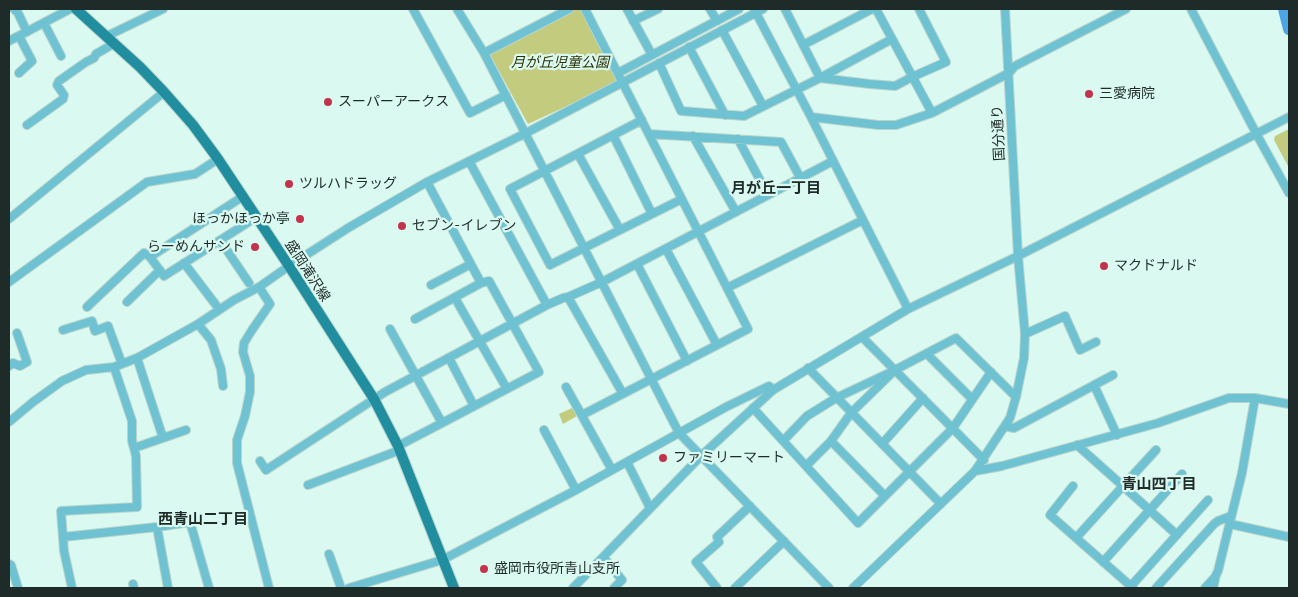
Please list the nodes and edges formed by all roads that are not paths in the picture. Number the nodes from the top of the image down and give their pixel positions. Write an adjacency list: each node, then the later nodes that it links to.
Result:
1 (14, 9): 25 (street)
2 (70, 9): 23 (street)
3 (76, 9): 27 (main road, 盛岡滝沢線)
4 (163, 9): 27 (street)
5 (413, 9): 43 (street)
6 (457, 9): 31 (street)
7 (569, 9): 31 (street)
8 (585, 9): 37 (street)
9 (627, 9): 22 (street)
10 (658, 9): 22 (street)
11 (710, 9): 21 (street)
12 (739, 9): 21 (street)
13 (785, 9): 29 (street)
14 (872, 9): 29 (street)
15 (876, 9): 26 (street)
16 (919, 9): 38 (street)
17 (1005, 9): 35 (street, 国分通り)
18 (1126, 9): 35 (street)
19 (1191, 9): 53 (street)
20 (758, 10): 24 (street); 41 (street)
21 (717, 20): 32 (street)
22 (633, 21): 32 (street)
23 (44, 22): 25 (street); 33 (street)
24 (722, 30): 30 (street); 44 (street)
25 (23, 34): 28 (street); 36 (street)
26 (892, 38): 38 (street); 39 (street)
27 (111, 40): 42 (main road, 盛岡滝沢線); 50 (street)
28 (9, 41)
29 (803, 45): 39 (street)
30 (689, 47): 34 (street); 46 (street)
31 (484, 53): 43 (street)
32 (652, 55): 37 (street)
33 (61, 56)
34 (659, 63): 40 (street); 46 (street)
35 (1009, 72): 45 (street); 78 (street, 国分通り)
36 (18, 73)
37 (618, 73): 40 (street)
38 (912, 77): 39 (street); 45 (street)
39 (820, 78): 41 (street)
40 (623, 82): 49 (street); 51 (street)
41 (797, 90): 44 (street); 47 (street)
42 (164, 92): 58 (main road, 盛岡滝沢線); 71 (street)
43 (506, 95): 51 (street)
44 (763, 106): 46 (street)
45 (932, 112): 47 (street)
46 (725, 115)
47 (811, 117): 60 (street)
48 (1289, 117): 53 (street)
49 (642, 120): 52 (street); 54 (street)
50 (27, 125)
51 (526, 133): 59 (street); 61 (street)
52 (649, 134): 55 (street); 67 (street)
53 (1257, 135): 64 (street); 78 (street)
54 (613, 136): 57 (street); 69 (street)
55 (693, 136): 56 (street); 68 (street)
56 (738, 139): 62 (street); 65 (street)
57 (578, 154): 61 (street); 73 (street)
58 (218, 159): 66 (main road, 盛岡滝沢線); 85 (street)
59 (469, 161): 63 (street); 96 (street)
60 (833, 161): 62 (street); 72 (street)
61 (545, 171): 76 (street); 76 (street)
62 (800, 179): 65 (street)
63 (427, 182): 81 (street); 83 (street)
64 (1289, 192)
65 (768, 195): 68 (street)
66 (242, 197): 70 (main road, 盛岡滝沢線); 79 (street)
67 (682, 198): 69 (street); 74 (street)
68 (736, 212): 74 (street)
69 (652, 214): 73 (street)
70 (255, 218): 75 (street); 83 (main road, 盛岡滝沢線)
71 (9, 219)
72 (863, 220): 91 (street); 98 (street)
73 (620, 230): 76 (street)
74 (698, 232): 77 (street); 91 (street)
75 (220, 240): 80 (street); 87 (street)
76 (584, 248): 86 (street)
77 (666, 249): 82 (street); 109 (street)
78 (1018, 256): 98 (street); 105 (street, 国分通り)
79 (150, 257): 84 (street); 97 (street)
80 (184, 263): 84 (street); 95 (street)
81 (471, 264): 88 (street); 89 (street)
82 (637, 264): 86 (street); 114 (street)
83 (288, 266): 90 (street); 134 (main road, 盛岡滝沢線)
84 (160, 270): 94 (street)
85 (9, 282)
86 (602, 282): 92 (street); 123 (street)
87 (250, 283)
88 (481, 283): 93 (street); 100 (street)
89 (431, 285)
90 (259, 287): 101 (street); 194 (street)
91 (727, 288): 109 (street)
92 (568, 297): 96 (street); 129 (street)
93 (456, 298): 99 (street); 107 (street)
94 (127, 302)
95 (216, 305)
96 (547, 305): 100 (street)
97 (87, 307)
98 (908, 309): 106 (street)
99 (415, 319)
100 (513, 323): 107 (street); 127 (street)
101 (198, 324): 112 (street); 125 (street)
102 (390, 329): 121 (street)
103 (63, 330): 115 (street)
104 (17, 333): 116 (street)
105 (1025, 334): 108 (street); 130 (street, 国分通り)
106 (862, 337): 118 (street); 119 (street)
107 (480, 341): 113 (street); 127 (street)
108 (1096, 342)
109 (717, 345): 114 (street)
110 (926, 354): 119 (street); 120 (street); 135 (street)
111 (9, 355): 116 (street)
112 (137, 358): 115 (street); 149 (street)
113 (449, 358): 121 (street); 137 (street)
114 (687, 360): 123 (street)
115 (122, 364): 117 (street)
116 (11, 365)
117 (114, 367): 141 (street); 154 (street)
118 (808, 368): 128 (street); 131 (street)
119 (895, 370): 131 (street); 132 (street); 139 (street)
120 (991, 372): 130 (street); 135 (street)
121 (416, 375): 134 (street); 142 (street)
122 (1113, 375): 124 (street)
123 (651, 379): 129 (street); 147 (street)
124 (1094, 385): 143 (street); 148 (street)
125 (223, 386)
126 (566, 387): 140 (street)
127 (507, 389): 137 (street)
128 (773, 390): 138 (street); 147 (street)
129 (623, 394): 140 (street)
130 (1016, 397): 143 (street, 国分通り)
131 (836, 398): 139 (street); 150 (street)
132 (923, 398): 144 (street); 152 (street)
133 (1256, 398): 136 (street); 148 (street); 176 (street)
134 (374, 399): 155 (main road, 盛岡滝沢線); 159 (street)
135 (972, 399): 144 (street)
136 (1289, 404)
137 (474, 406): 142 (street)
138 (753, 408): 150 (street); 157 (street)
139 (851, 413): 151 (street); 152 (street)
140 (582, 416): 162 (street)
141 (10, 419)
142 (442, 423): 155 (street)
143 (1005, 426): 158 (street, 国分通り)
144 (953, 428): 158 (street); 164 (street)
145 (186, 430): 149 (street)
146 (544, 430): 169 (street)
147 (679, 433): 157 (street); 160 (street)
148 (1117, 435): 153 (street)
149 (163, 438): 154 (street)
150 (783, 441): 161 (street)
151 (831, 441): 161 (street); 170 (street)
152 (882, 444): 164 (street)
153 (1078, 445): 163 (street); 168 (street)
154 (134, 448): 179 (street)
155 (399, 448): 166 (street); 185 (main road, 盛岡滝沢線)
156 (1156, 450): 168 (street)
157 (701, 456): 173 (street); 174 (street)
158 (984, 460): 163 (street, 国分通り)
159 (260, 461)
160 (627, 462): 162 (street); 174 (street)
161 (806, 466): 170 (street)
162 (612, 470): 169 (street)
163 (976, 471): 172 (street, 国分通り)
164 (909, 472): 170 (street); 172 (street)
165 (1182, 474): 175 (street)
166 (308, 485)
167 (1073, 486): 181 (street)
168 (1123, 486): 175 (street); 181 (street)
169 (576, 490): 185 (street)
170 (885, 496)
171 (1208, 500): 178 (street)
172 (941, 504): 203 (street, 国分通り)
173 (750, 506): 182 (street); 200 (street)
174 (650, 508): 198 (street)
175 (1149, 510): 178 (street); 186 (street)
176 (1231, 520): 180 (street); 188 (street); 204 (street)
177 (157, 527): 179 (street); 192 (street); 193 (street)
178 (1177, 535): 189 (street)
179 (63, 537): 191 (street)
180 (1289, 537)
181 (1076, 538): 186 (street)
182 (784, 541): 201 (street); 202 (street)
183 (329, 554): 195 (street)
184 (605, 559): 199 (street)
185 (442, 560): 196 (street); 197 (main road, 盛岡滝沢線)
186 (1103, 562): 189 (street)
187 (9, 564): 190 (street)
188 (1216, 576): 205 (street); 206 (street)
189 (1132, 587)
190 (18, 588)
191 (72, 588)
192 (168, 588)
193 (209, 588)
194 (269, 588)
195 (341, 588)
196 (349, 588)
197 (454, 588)
198 (573, 588)
199 (614, 588)
200 (717, 588)
201 (735, 588)
202 (830, 588)
203 (853, 588)
204 (1156, 588)
205 (1205, 588)
206 (1213, 588)

